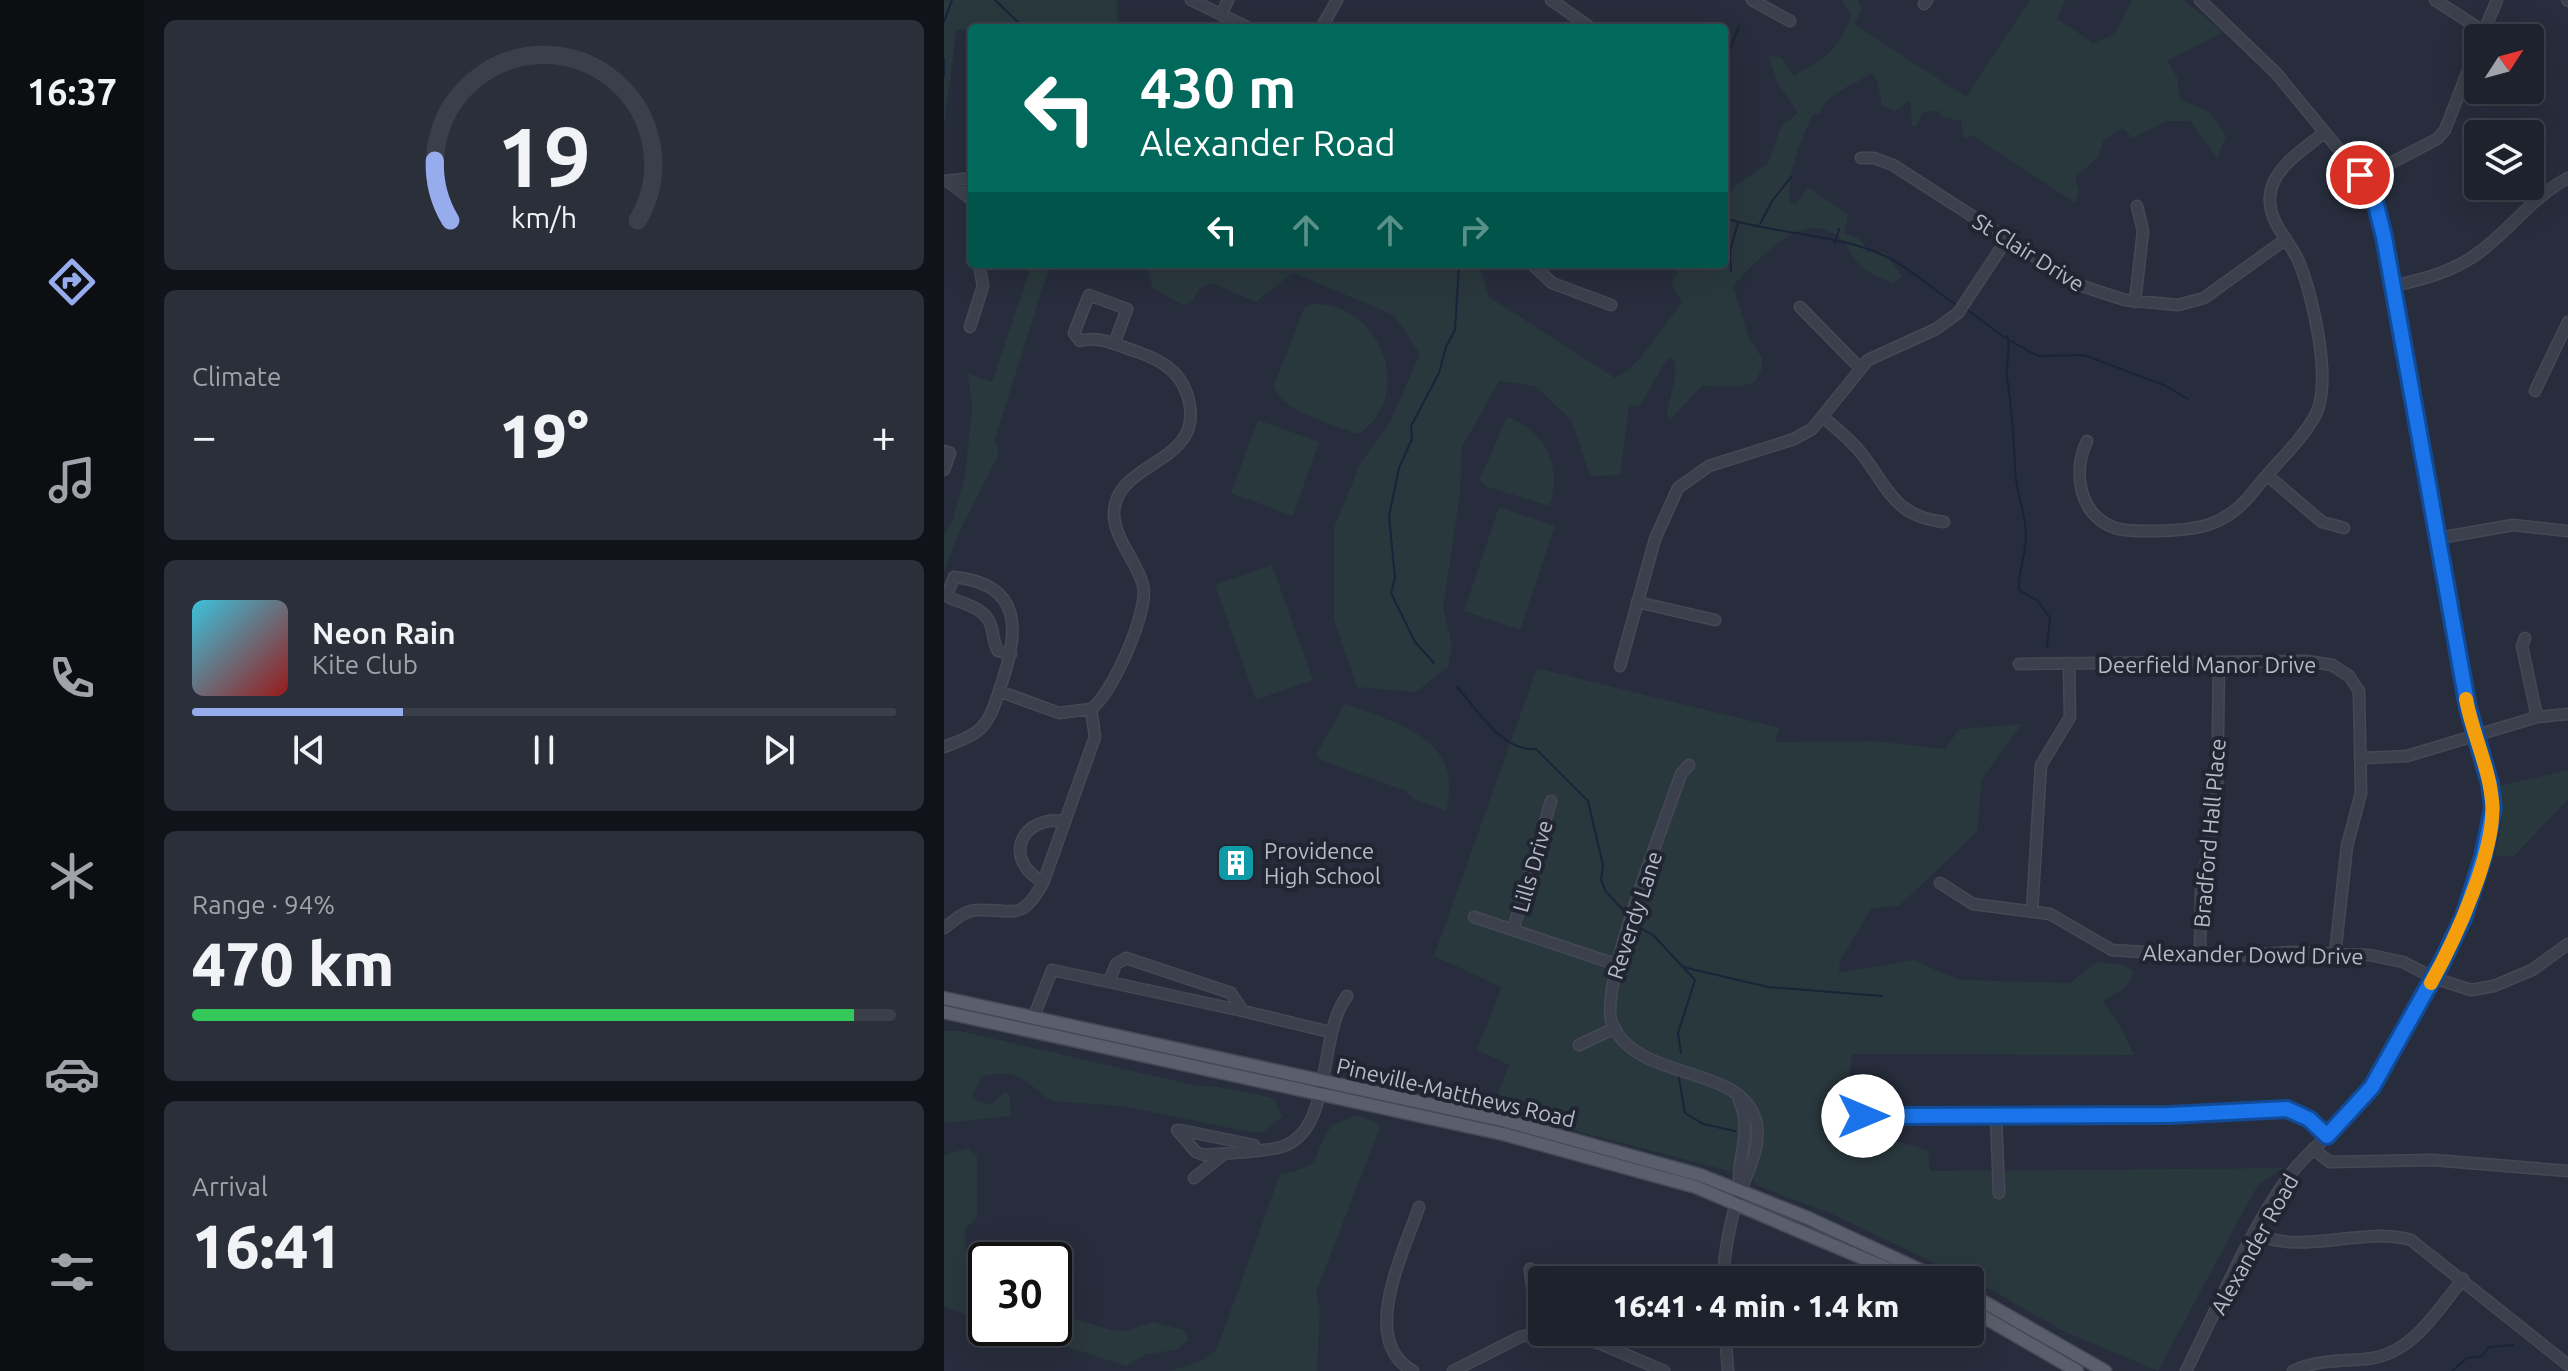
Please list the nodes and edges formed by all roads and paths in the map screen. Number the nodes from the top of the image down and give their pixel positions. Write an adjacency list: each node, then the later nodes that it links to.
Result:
1 (1191, 0): 9 (street)
2 (1228, 0): 9 (street)
3 (1337, 0): 12 (street)
4 (1551, 0): 13 (street)
5 (1752, 0): 10 (street)
6 (2200, 0): 17 (street, Alexander Road)
7 (2435, 0): 14 (street)
8 (2497, 0): 15 (street)
9 (1221, 15): 11 (street)
10 (1790, 21)
11 (1240, 24)
12 (1323, 24)
13 (1585, 24)
14 (2468, 24)
15 (2486, 24)
16 (2464, 81): 20 (street)
17 (2324, 133): 20 (street, Alexander Road); 26 (street)
18 (1861, 158): 25 (street, St Clair Drive)
19 (968, 178): 21 (street)
20 (2362, 178): 29 (street, Alexander Road)
21 (946, 181): 23 (street)
22 (2566, 183): 29 (street)
23 (968, 197)
24 (2137, 206): 30 (street)
25 (2007, 239): 30 (street, St Clair Drive); 36 (street)
26 (2286, 239): 30 (street, St Clair Drive); 42 (street)
27 (980, 268): 34 (street)
28 (1536, 268): 31 (street)
29 (2393, 286): 46 (street, Alexander Road)
30 (2135, 302)
31 (1611, 305)
32 (1800, 307): 36 (street)
33 (2568, 322): 37 (street)
34 (970, 327)
35 (1114, 344): 35 (street); 56 (street)
36 (1860, 368): 38 (street)
37 (2535, 391)
38 (1824, 418): 43 (street); 47 (street)
39 (2087, 441): 42 (street)
40 (944, 451): 41 (street)
41 (944, 470)
42 (2267, 475): 44 (street)
43 (1944, 522)
44 (2344, 528)
45 (2568, 531): 46 (street)
46 (2439, 538): 59 (street, Alexander Road)
47 (1637, 602): 48 (street); 54 (street)
48 (1715, 620)
49 (2525, 638): 58 (street)
50 (1011, 654): 50 (street); 55 (street)
51 (2069, 663): 52 (street, Deerfield Manor Drive); 53 (street, Deerfield Manor Drive); 67 (street)
52 (2219, 663): 61 (street, Deerfield Manor Drive); 73 (street, Bradford Hall Place)
53 (2019, 664)
54 (1620, 666)
55 (999, 691): 56 (street); 60 (street)
56 (1091, 709): 64 (street)
57 (2568, 714): 58 (street)
58 (2537, 717): 59 (street)
59 (2475, 735): 61 (street); 75 (street, Alexander Road)
60 (944, 747)
61 (2363, 758): 72 (street, Deerfield Manor Drive)
62 (1689, 765): 74 (street, Reverdy Lane)
63 (1551, 801): 70 (street, Lills Drive)
64 (1065, 821): 65 (street); 65 (street)
65 (1043, 882): 69 (street)
66 (1940, 883): 67 (street, Alexander Dowd Drive)
67 (2032, 911): 73 (street, Alexander Dowd Drive)
68 (1474, 917): 70 (street)
69 (944, 928)
70 (1513, 930): 74 (street)
71 (2568, 944): 75 (street, Alexander Dowd Drive)
72 (2335, 954): 73 (street, Alexander Dowd Drive); 75 (street, Alexander Dowd Drive)
73 (2200, 956)
74 (1618, 965): 83 (street, Reverdy Lane)
75 (2434, 978): 90 (street, Alexander Road)
76 (1109, 982): 79 (street); 79 (street); 81 (street)
77 (1347, 996): 84 (street)
78 (944, 998): 81 (main road, Pineville-Matthews Road)
79 (1243, 1011): 84 (street)
80 (944, 1012): 82 (main road, Pineville-Matthews Road)
81 (1030, 1015): 82 (main road); 86 (main road, Pineville-Matthews Road)
82 (1021, 1028): 86 (main road, Pineville-Matthews Road)
83 (1615, 1028): 85 (street); 97 (street)
84 (1330, 1032): 86 (street)
85 (1579, 1045)
86 (1320, 1087): 91 (street); 97 (main road, Pineville-Matthews Road)
87 (1863, 1116): 88 (street)
88 (1996, 1116): 90 (street); 96 (street)
89 (1204, 1134): 91 (street); 93 (street); 93 (street)
90 (2327, 1136): 92 (street, Alexander Road)
91 (1264, 1149): 94 (street)
92 (2313, 1149): 95 (street); 99 (street, Alexander Road)
93 (1195, 1150): 94 (street); 94 (street)
94 (1230, 1151)
95 (2568, 1171)
96 (1999, 1193)
97 (1738, 1198): 100 (street); 101 (main road, Pineville-Matthews Road); 102 (main road, Pineville-Matthews Road)
98 (1419, 1207): 111 (street)
99 (2256, 1234): 103 (street); 117 (street, Alexander Road)
100 (1723, 1266)
101 (1884, 1266)
102 (1912, 1266)
103 (2463, 1279): 109 (street); 110 (street)
104 (1984, 1302): 116 (main road)
105 (1984, 1317): 115 (main road)
106 (1528, 1335): 112 (street)
107 (1606, 1346): 113 (street)
108 (1726, 1346): 114 (street)
109 (2338, 1366): 118 (street)
110 (2565, 1367)
111 (1413, 1371)
112 (1453, 1371)
113 (1664, 1371)
114 (1728, 1371)
115 (2077, 1371)
116 (2105, 1371)
117 (2186, 1371)
118 (2293, 1371)

